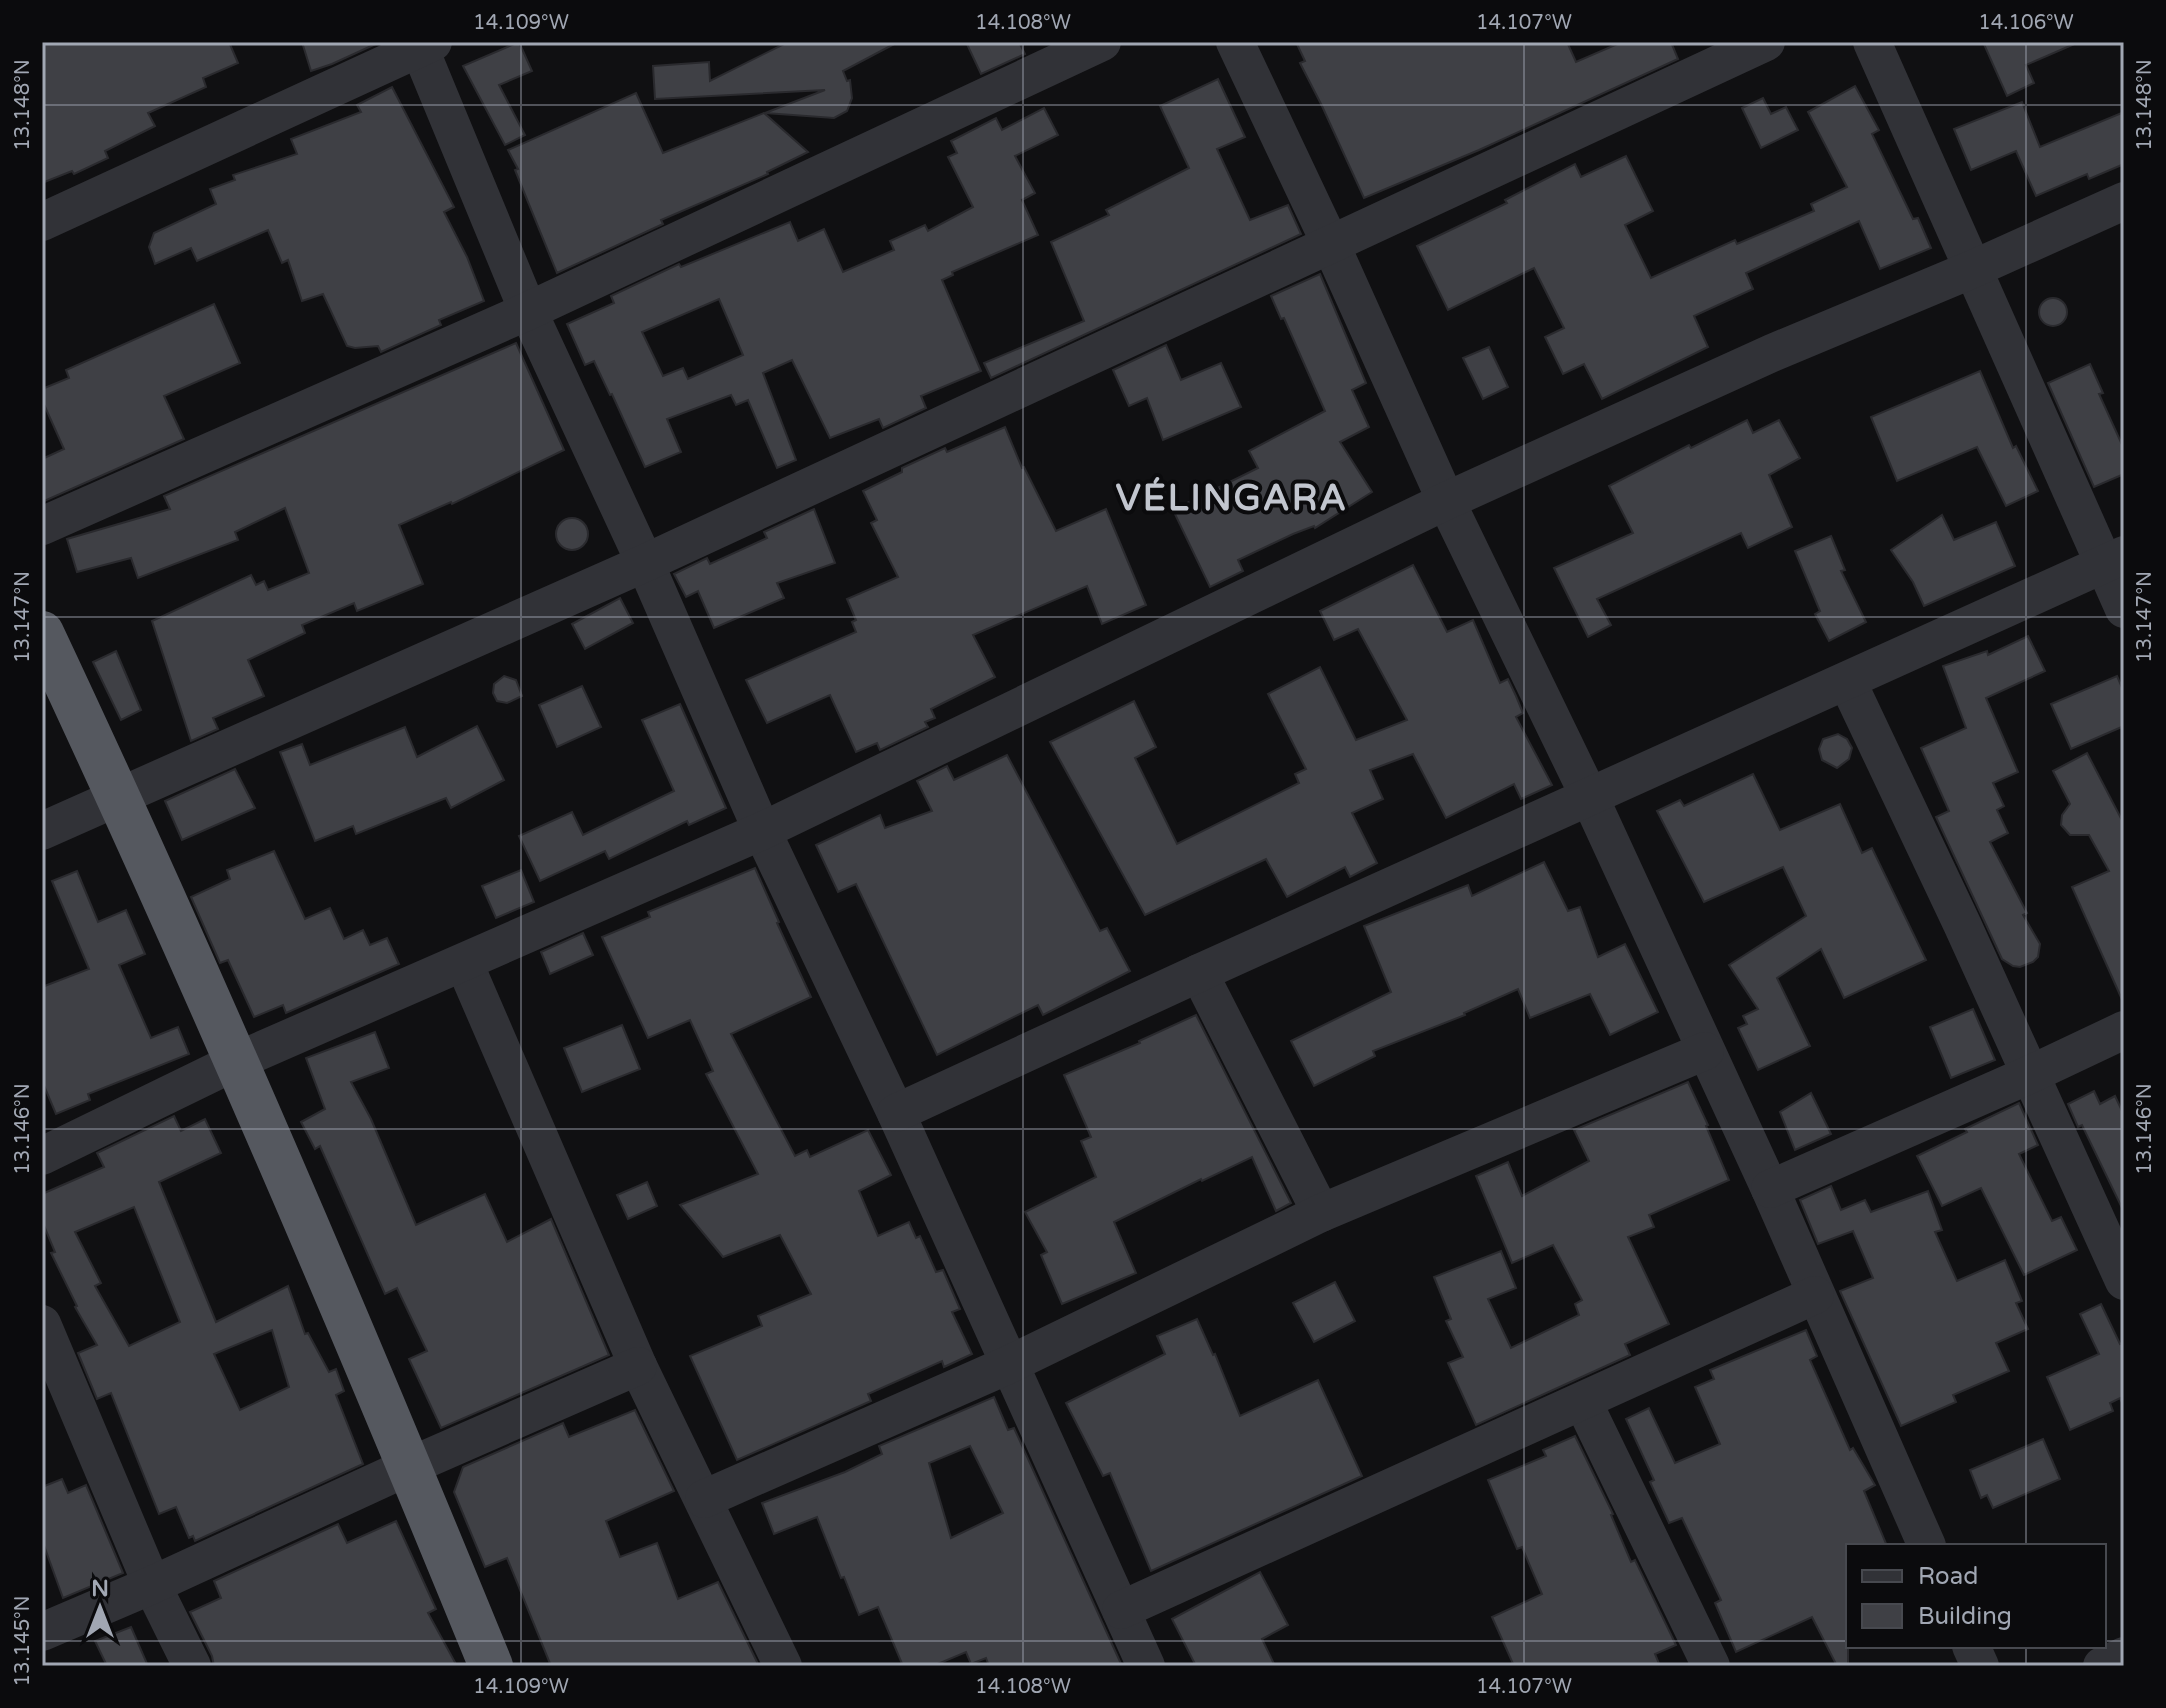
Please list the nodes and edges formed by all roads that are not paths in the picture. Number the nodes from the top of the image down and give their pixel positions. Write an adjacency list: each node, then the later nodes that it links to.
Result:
1 (1102, 42): 10 (street)
2 (1235, 42): 8 (street)
3 (1766, 42): 8 (street)
4 (1872, 42): 9 (street)
5 (423, 44): 7 (street); 10 (street)
6 (2124, 201): 9 (street)
7 (42, 222)
8 (1331, 245): 11 (street); 14 (street)
9 (1973, 269): 11 (street); 13 (street)
10 (528, 311): 12 (street); 14 (street)
11 (1446, 501): 19 (street); 21 (street)
12 (42, 526)
13 (2114, 560): 15 (street); 17 (street)
14 (645, 563): 18 (street); 21 (street)
15 (2124, 609)
16 (42, 633): 18 (highway)
17 (1847, 681): 19 (street); 27 (street)
18 (119, 796): 20 (street); 26 (highway)
19 (1590, 798): 23 (street); 25 (street)
20 (42, 831)
21 (762, 831): 22 (street); 28 (street)
22 (464, 963): 26 (street); 36 (street)
23 (1199, 973): 28 (street); 31 (street)
24 (2124, 1030): 27 (street)
25 (1705, 1051): 30 (street); 31 (street)
26 (237, 1061): 29 (street); 38 (highway)
27 (2031, 1074): 30 (street); 32 (street)
28 (896, 1113): 35 (street)
29 (42, 1156)
30 (1770, 1189): 33 (street)
31 (1321, 1213): 35 (street)
32 (2124, 1281)
33 (1815, 1295): 37 (street); 40 (street)
34 (42, 1324): 41 (street)
35 (1008, 1365): 39 (street); 42 (street)
36 (638, 1366): 38 (street); 39 (street)
37 (1583, 1402): 42 (street); 49 (street)
38 (408, 1467): 41 (street); 46 (highway)
39 (704, 1499): 47 (street)
40 (1926, 1544)
41 (152, 1585): 43 (street); 45 (street)
42 (1121, 1610): 48 (street)
43 (42, 1632)
44 (2124, 1656): 50 (street)
45 (192, 1666)
46 (491, 1666)
47 (783, 1666)
48 (1146, 1666)
49 (1711, 1666)
50 (2102, 1666)

